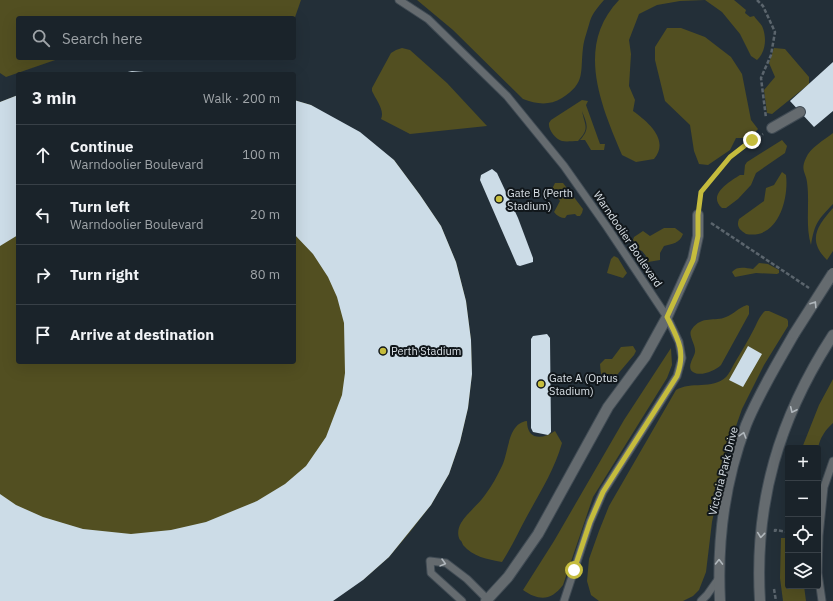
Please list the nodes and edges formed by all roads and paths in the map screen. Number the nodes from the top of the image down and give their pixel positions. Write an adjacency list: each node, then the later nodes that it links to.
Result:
1 (400, 0): 8 (lane, Warndoolier Boulevard)
2 (757, 0): 4 (path)
3 (800, 112): 4 (street)
4 (772, 128): 5 (path)
5 (698, 215): 7 (path); 8 (street)
6 (833, 273): 13 (street, Victoria Park Drive, one-way to 6, bridge)
7 (809, 288)
8 (667, 317): 15 (street); 16 (lane, Warndoolier Boulevard)
9 (833, 335): 19 (street, one-way to 19)
10 (833, 461): 20 (lane)
11 (775, 530): 12 (path)
12 (785, 532)
13 (719, 578): 17 (lane); 18 (street, Victoria Park Drive)
14 (462, 601): 15 (lane, one-way to 15)
15 (488, 601)
16 (564, 601)
17 (701, 601)
18 (720, 601)
19 (760, 601)
20 (822, 601)

